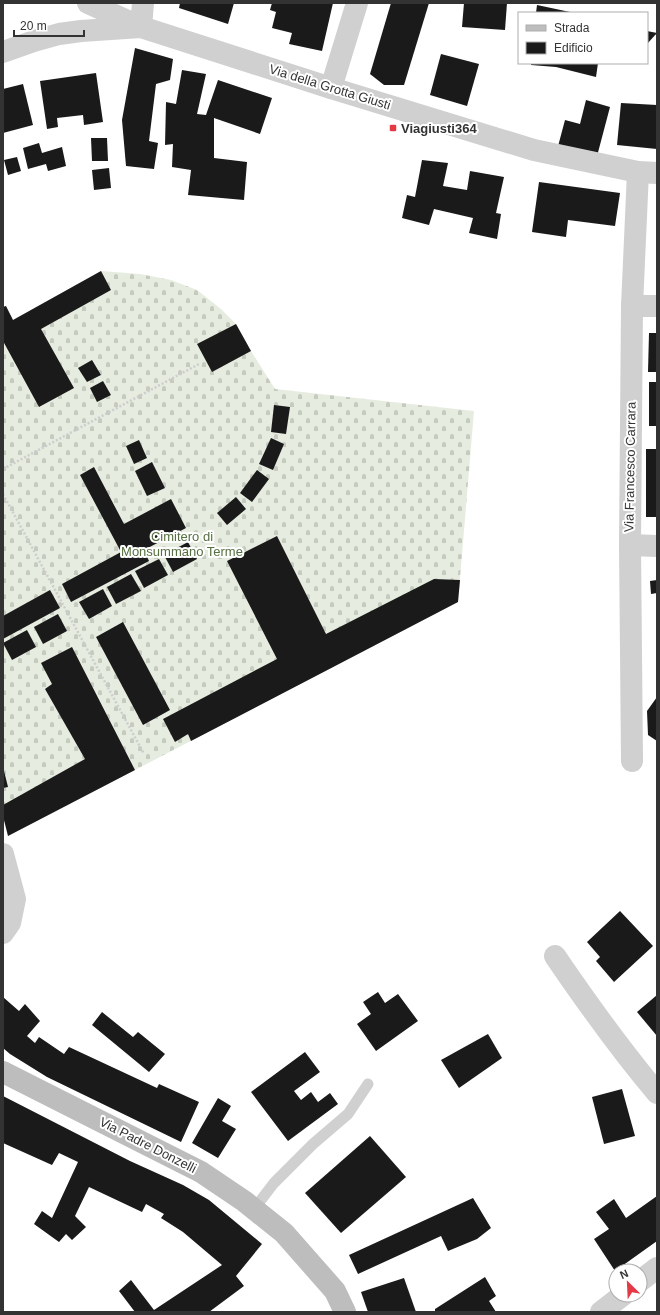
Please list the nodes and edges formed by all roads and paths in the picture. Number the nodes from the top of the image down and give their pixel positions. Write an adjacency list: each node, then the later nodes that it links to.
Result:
1 (88, 3): 4 (street)
2 (143, 3): 4 (street)
3 (357, 3): 6 (street)
4 (141, 27): 5 (street, Via della Grotta Giusti); 6 (street, Via della Grotta Giusti)
5 (3, 52)
6 (331, 88): 7 (street, Via della Grotta Giusti)
7 (647, 173): 8 (street, Via Francesco Carrara)
8 (632, 306): 9 (street); 13 (street, Via Francesco Carrara)
9 (657, 306)
10 (199, 364): 11 (path)
11 (3, 469)
12 (3, 494): 15 (path)
13 (630, 545): 14 (street); 16 (street, Via Francesco Carrara)
14 (657, 546)
15 (144, 754)
16 (632, 761)
17 (3, 854): 18 (street)
18 (3, 933)
19 (555, 956): 22 (street)
20 (3, 1072): 23 (street, Via Padre Donzelli)
21 (368, 1084): 23 (lane)
22 (657, 1092)
23 (254, 1209): 27 (street, Via Padre Donzelli)
24 (657, 1268): 25 (street)
25 (648, 1275)
26 (613, 1303): 28 (street)
27 (345, 1312)
28 (601, 1312)

